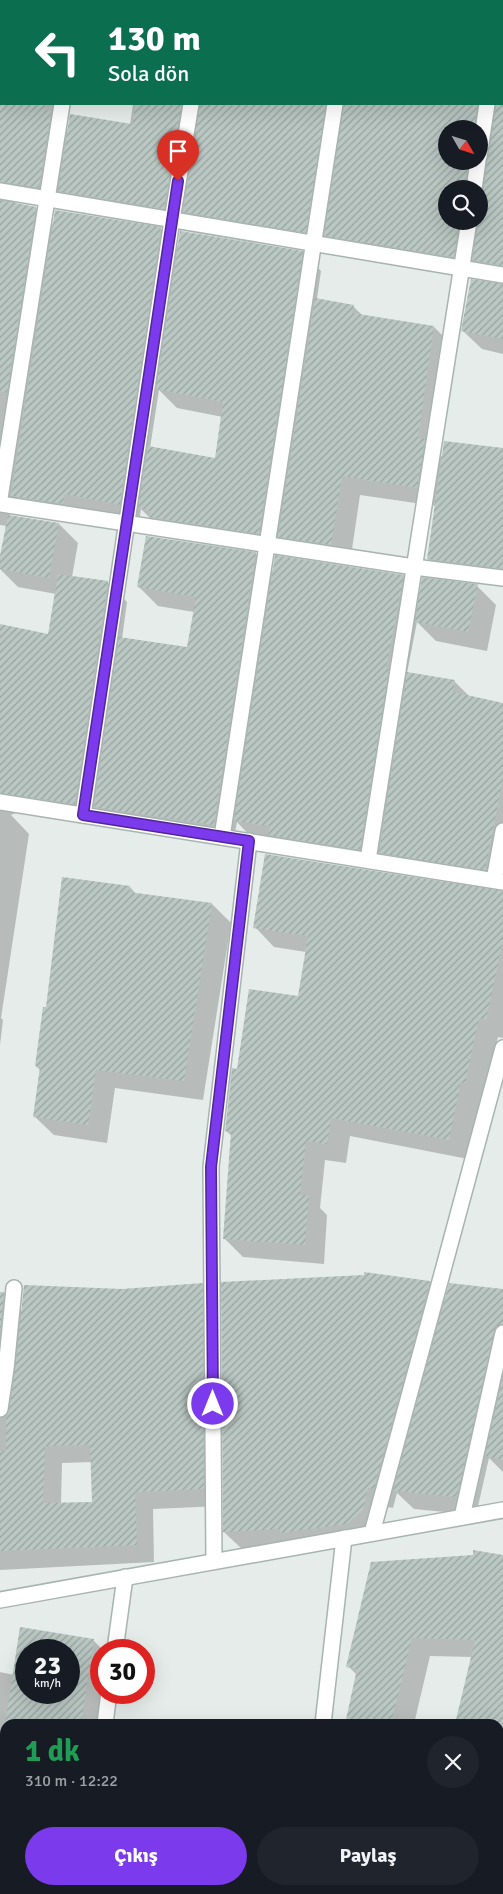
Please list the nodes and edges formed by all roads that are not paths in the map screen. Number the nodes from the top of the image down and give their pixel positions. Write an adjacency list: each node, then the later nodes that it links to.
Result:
1 (62, 105): 7 (street)
2 (191, 105): 8 (street)
3 (335, 105): 10 (street)
4 (487, 105): 5 (street)
5 (485, 120)
6 (0, 191): 7 (street)
7 (47, 199): 8 (street); 13 (street)
8 (172, 220): 10 (street); 15 (street)
9 (467, 230): 11 (street)
10 (313, 244): 11 (street); 16 (street)
11 (461, 268): 12 (street); 17 (street)
12 (503, 275)
13 (0, 498)
14 (0, 504): 15 (street)
15 (127, 524): 16 (street); 20 (street)
16 (267, 545): 17 (street); 22 (street)
17 (414, 567): 18 (street); 24 (street)
18 (503, 578)
19 (0, 802): 20 (street)
20 (83, 815): 22 (street)
21 (503, 831): 25 (street)
22 (222, 837): 23 (street)
23 (249, 841): 24 (street); 34 (street)
24 (368, 860): 25 (street)
25 (498, 881)
26 (503, 1048): 32 (street)
27 (14, 1288): 29 (street)
28 (503, 1333): 31 (street)
29 (0, 1410)
30 (503, 1510): 31 (street)
31 (462, 1517): 32 (street)
32 (372, 1533): 33 (street)
33 (344, 1538): 34 (street); 40 (street)
34 (214, 1561): 35 (street)
35 (125, 1577): 36 (street); 37 (street)
36 (0, 1600)
37 (117, 1639)
38 (108, 1704): 39 (street)
39 (106, 1719)
40 (324, 1719)

